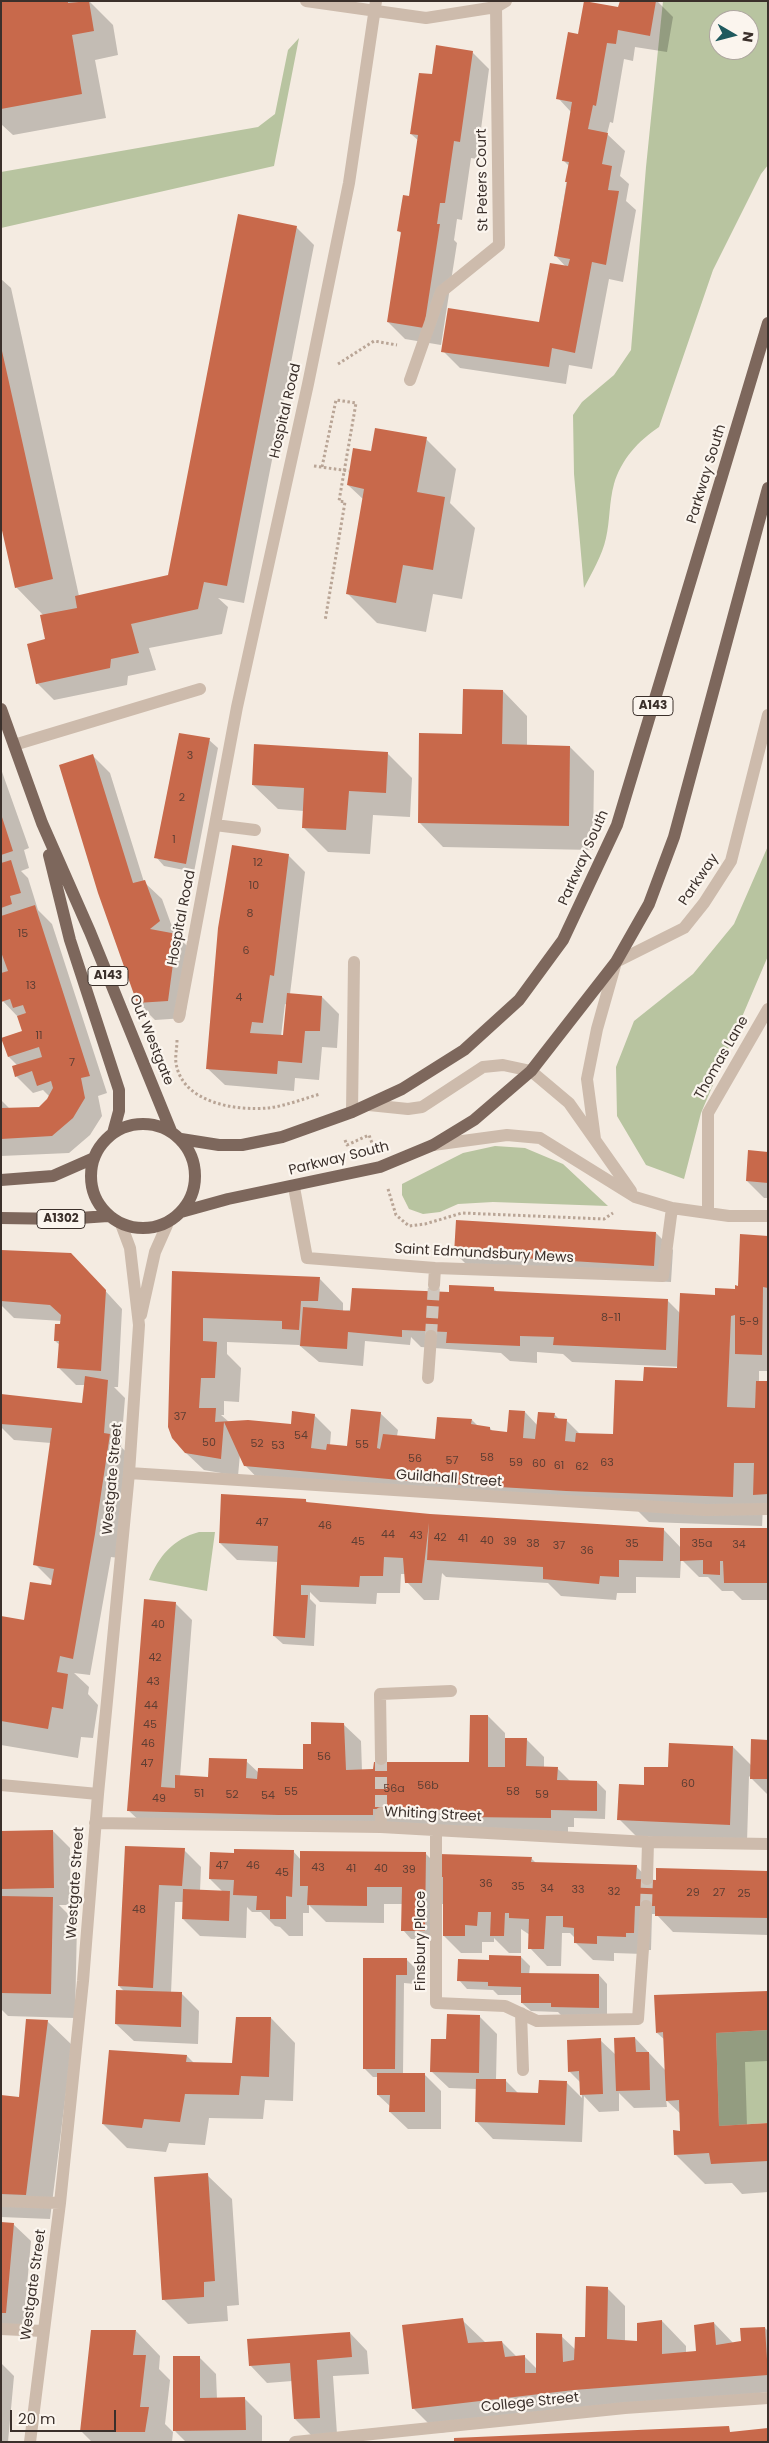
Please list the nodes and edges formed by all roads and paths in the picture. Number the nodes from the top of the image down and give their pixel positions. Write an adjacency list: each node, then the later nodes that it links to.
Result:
1 (306, 1): 3 (street)
2 (501, 4): 3 (street); 6 (street, St Peters Court)
3 (375, 7): 7 (street, Hospital Road)
4 (768, 323): 26 (main road, Parkway South / A143)
5 (374, 341): 7 (path)
6 (410, 380)
7 (308, 384): 17 (street, Hospital Road)
8 (344, 470): 8 (path); 9 (path); 11 (path)
9 (350, 471)
10 (768, 488): 20 (main road, Parkway South / A143)
11 (325, 621)
12 (200, 689): 15 (street)
13 (1, 709): 15 (main road, Out Westgate / A143)
14 (768, 715): 20 (street, Parkway)
15 (14, 745): 16 (main road, Out Westgate / A143)
16 (42, 823): 29 (main road, Out Westgate / A143); 30 (main road, Out Westgate / A143)
17 (215, 825): 18 (street); 22 (street, Hospital Road)
18 (255, 830)
19 (354, 962): 27 (street)
20 (616, 962): 24 (main road, Parkway South / A143); 31 (street)
21 (768, 1009): 42 (street, Thomas Lane)
22 (179, 1017)
23 (176, 1064): 25 (path)
24 (531, 1070): 26 (street); 31 (street); 32 (main road, Parkway South / A143)
25 (323, 1094)
26 (369, 1105): 27 (main road, Parkway South / A143)
27 (352, 1112): 28 (main road, Parkway South / A143)
28 (336, 1118): 30 (main road, Parkway South / A143); 34 (path)
29 (113, 1133): 30 (main road, A143); 33 (main road, A143)
30 (176, 1135): 41 (main road, A143)
31 (595, 1139): 38 (street)
32 (433, 1145): 34 (main road, Parkway South / A143); 38 (street)
33 (94, 1158): 35 (main road); 43 (main road, A143)
34 (380, 1168): 36 (main road, Parkway South / A143)
35 (1, 1180)
36 (294, 1187): 41 (main road, Parkway South / A143); 48 (street, Saint Edmundsbury Mews)
37 (388, 1191): 40 (path)
38 (635, 1197): 39 (street)
39 (672, 1208): 42 (street); 48 (street, Saint Edmundsbury Mews)
40 (616, 1210)
41 (181, 1212): 47 (main road, A143)
42 (708, 1213): 44 (street)
43 (108, 1216): 45 (main road, A1302); 46 (main road, A143)
44 (768, 1216)
45 (1, 1218)
46 (121, 1224): 47 (main road, A143); 50 (street, Westgate Street)
47 (167, 1225): 50 (street, Westgate Street)
48 (435, 1268): 49 (street)
49 (434, 1285)
50 (139, 1325): 53 (street, Westgate Street)
51 (430, 1336): 52 (street)
52 (428, 1378)
53 (129, 1474): 54 (street, Guildhall Street); 58 (street, Westgate Street)
54 (768, 1509)
55 (451, 1691): 56 (street)
56 (381, 1759)
57 (1, 1785): 58 (street)
58 (98, 1794): 60 (street, Westgate Street)
59 (381, 1814): 61 (street)
60 (95, 1823): 61 (street, Whiting Street); 70 (street, Westgate Street)
61 (381, 1827): 62 (street, Whiting Street)
62 (436, 1831): 63 (street, Whiting Street); 67 (street, Finsbury Place)
63 (648, 1842): 64 (street, Whiting Street); 65 (street)
64 (768, 1844)
65 (647, 1879)
66 (646, 1906): 67 (street, Finsbury Place)
67 (521, 2014): 68 (street)
68 (523, 2070)
69 (1, 2201): 70 (street)
70 (60, 2202): 72 (street, Westgate Street)
71 (1, 2329): 72 (street)
72 (43, 2331): 74 (street, Westgate Street)
73 (768, 2398): 75 (street, College Street)
74 (30, 2442)
75 (296, 2442)

